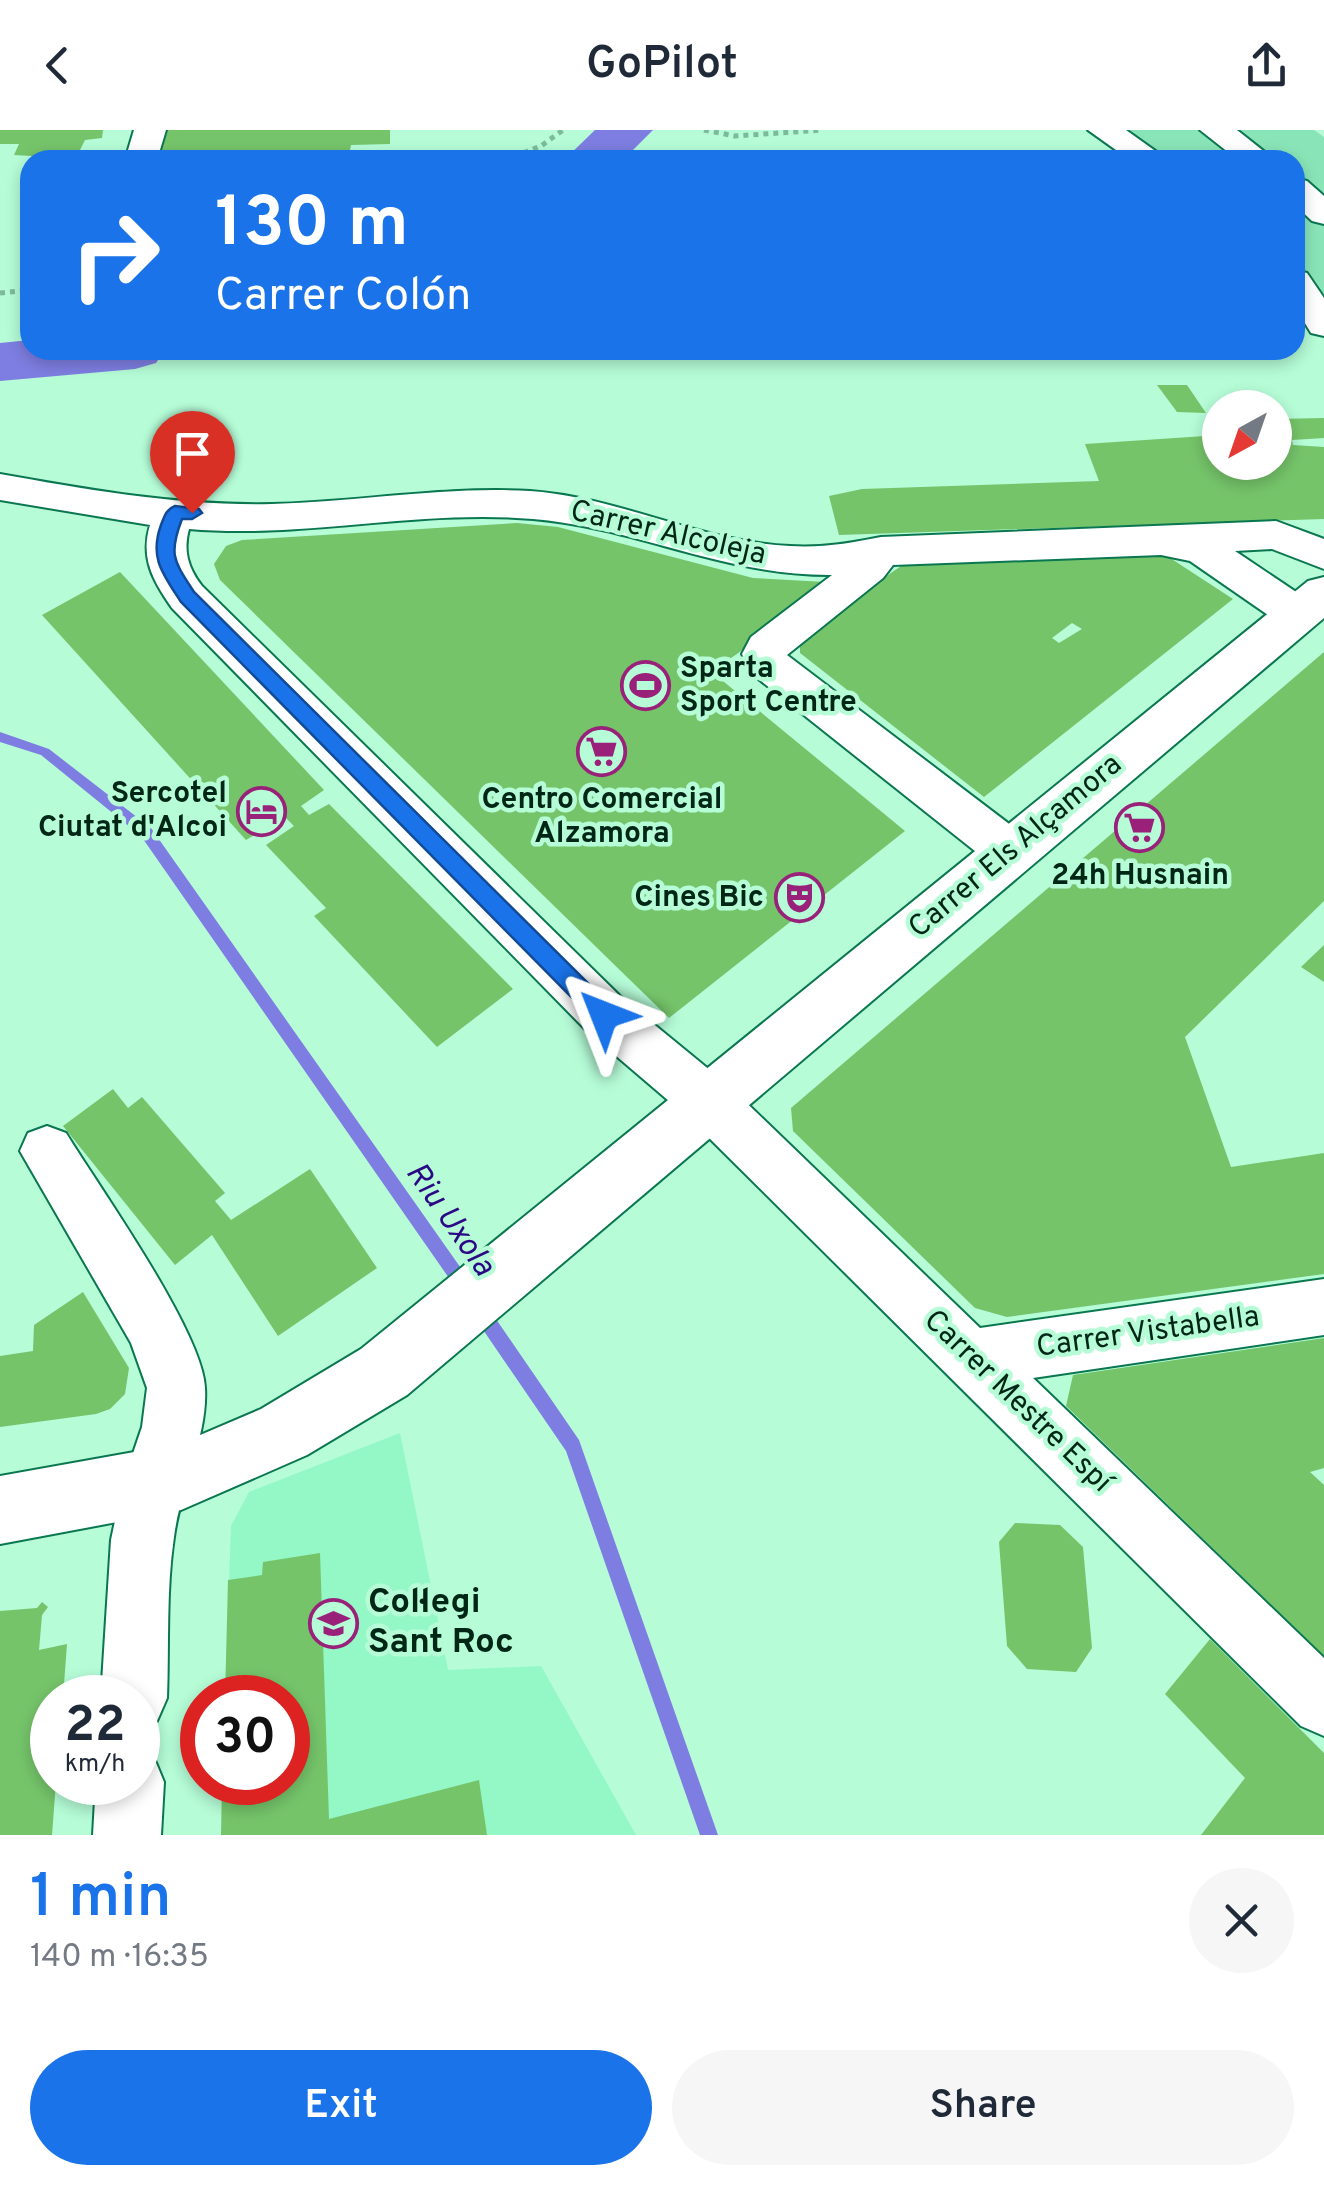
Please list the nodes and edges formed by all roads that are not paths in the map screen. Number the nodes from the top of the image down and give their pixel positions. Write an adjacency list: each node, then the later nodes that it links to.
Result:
1 (1104, 130): 3 (street)
2 (1216, 130): 4 (street)
3 (1136, 150)
4 (1245, 150)
5 (1305, 197): 6 (street)
6 (1324, 214)
7 (1305, 296): 8 (street)
8 (1324, 325)
9 (0, 488): 10 (street, Carrer Alcoleja)
10 (175, 512): 12 (street, Carrer Alcoleja); 16 (street, Carrer Mestre Espí)
11 (1160, 541): 12 (street, Carrer Alcoleja); 13 (street, Carrer Alcoleja); 14 (street, Carrer Alcoleja)
12 (881, 551): 15 (street)
13 (1324, 555)
14 (1310, 603): 15 (main road, Carrer Els Alçamora)
15 (1012, 853): 16 (main road, Carrer Els Alçamora)
16 (709, 1102): 19 (street, Carrer Mestre Espí); 20 (main road, Carrer Els Alçamora)
17 (47, 1151): 20 (street)
18 (1324, 1307): 19 (street, Carrer Vistabella)
19 (972, 1358): 23 (street, Carrer Mestre Espí)
20 (167, 1480): 21 (main road, Carrer Els Alçamora); 22 (street)
21 (0, 1510)
22 (135, 1675)
23 (1324, 1703)
24 (129, 1805): 25 (street)
25 (127, 1835)

